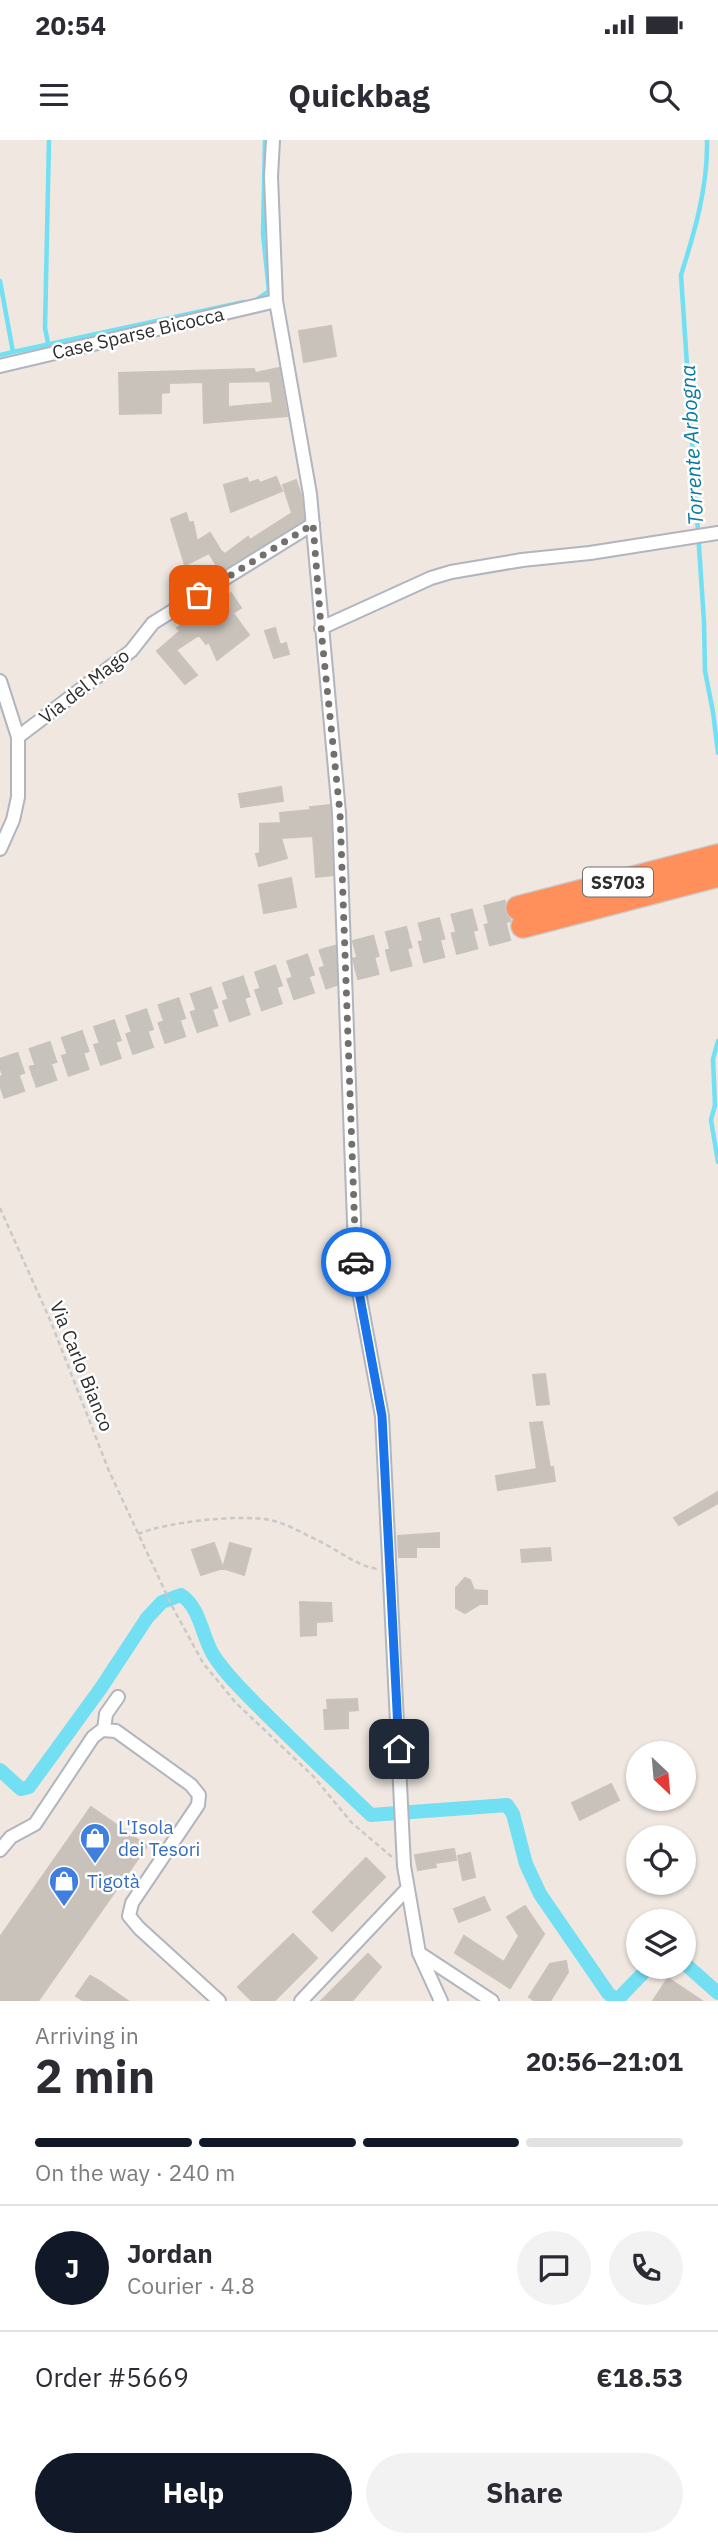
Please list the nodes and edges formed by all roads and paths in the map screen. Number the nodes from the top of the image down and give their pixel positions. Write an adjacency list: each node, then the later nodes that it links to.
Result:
1 (273, 140): 2 (street)
2 (276, 301): 3 (street, Case Sparse Bicocca); 4 (street)
3 (0, 366)
4 (313, 524): 6 (street); 8 (street, Via del Mago)
5 (718, 533): 6 (street)
6 (321, 628): 14 (street)
7 (0, 681): 8 (street)
8 (18, 737): 9 (street)
9 (0, 849)
10 (718, 856): 11 (highway, SS703)
11 (718, 875)
12 (0, 1208): 13 (path, Via Carlo Bianco)
13 (138, 1534): 14 (path); 18 (path, Via Carlo Bianco)
14 (390, 1571): 18 (street)
15 (118, 1697): 16 (street)
16 (104, 1730): 17 (street); 21 (street)
17 (0, 1850)
18 (404, 1866): 19 (street)
19 (407, 1889): 20 (street); 22 (street)
20 (418, 1953): 23 (street); 24 (street)
21 (219, 2001)
22 (301, 2001)
23 (441, 2001)
24 (492, 2001)

